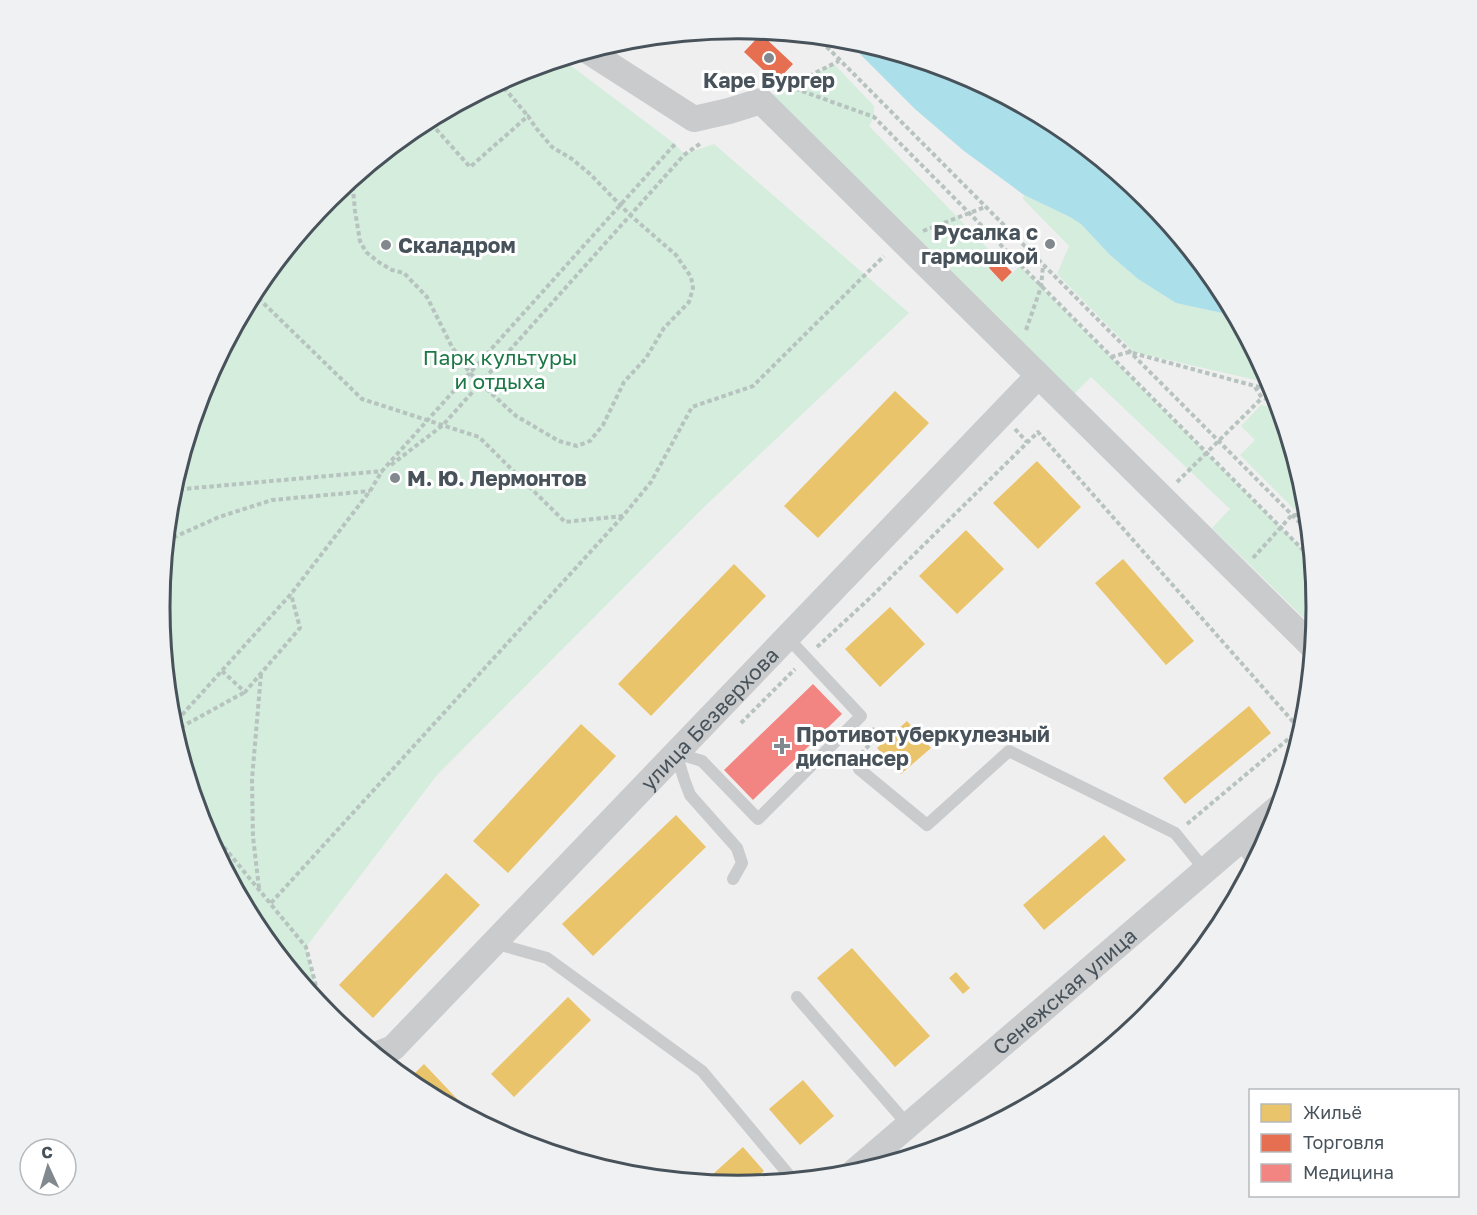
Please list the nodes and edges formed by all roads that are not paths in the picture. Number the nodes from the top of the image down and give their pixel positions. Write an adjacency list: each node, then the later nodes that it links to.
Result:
1 (597, 57): 2 (street)
2 (1038, 376): 3 (street, улица Безверхова); 4 (street)
3 (787, 637): 5 (street, улица Безверхова); 5 (lane)
4 (1306, 640)
5 (676, 753): 11 (lane); 12 (street, улица Безверхова)
6 (859, 769): 10 (lane)
7 (1267, 818): 8 (street, Сенежская улица)
8 (1238, 843): 9 (lane); 10 (street, Сенежская улица)
9 (1249, 856)
10 (1205, 870): 15 (street, Сенежская улица)
11 (733, 879)
12 (494, 943): 14 (street, улица Безверхова); 17 (lane)
13 (797, 997): 15 (lane)
14 (383, 1052)
15 (908, 1125): 16 (street, Сенежская улица)
16 (866, 1161)
17 (788, 1174)

